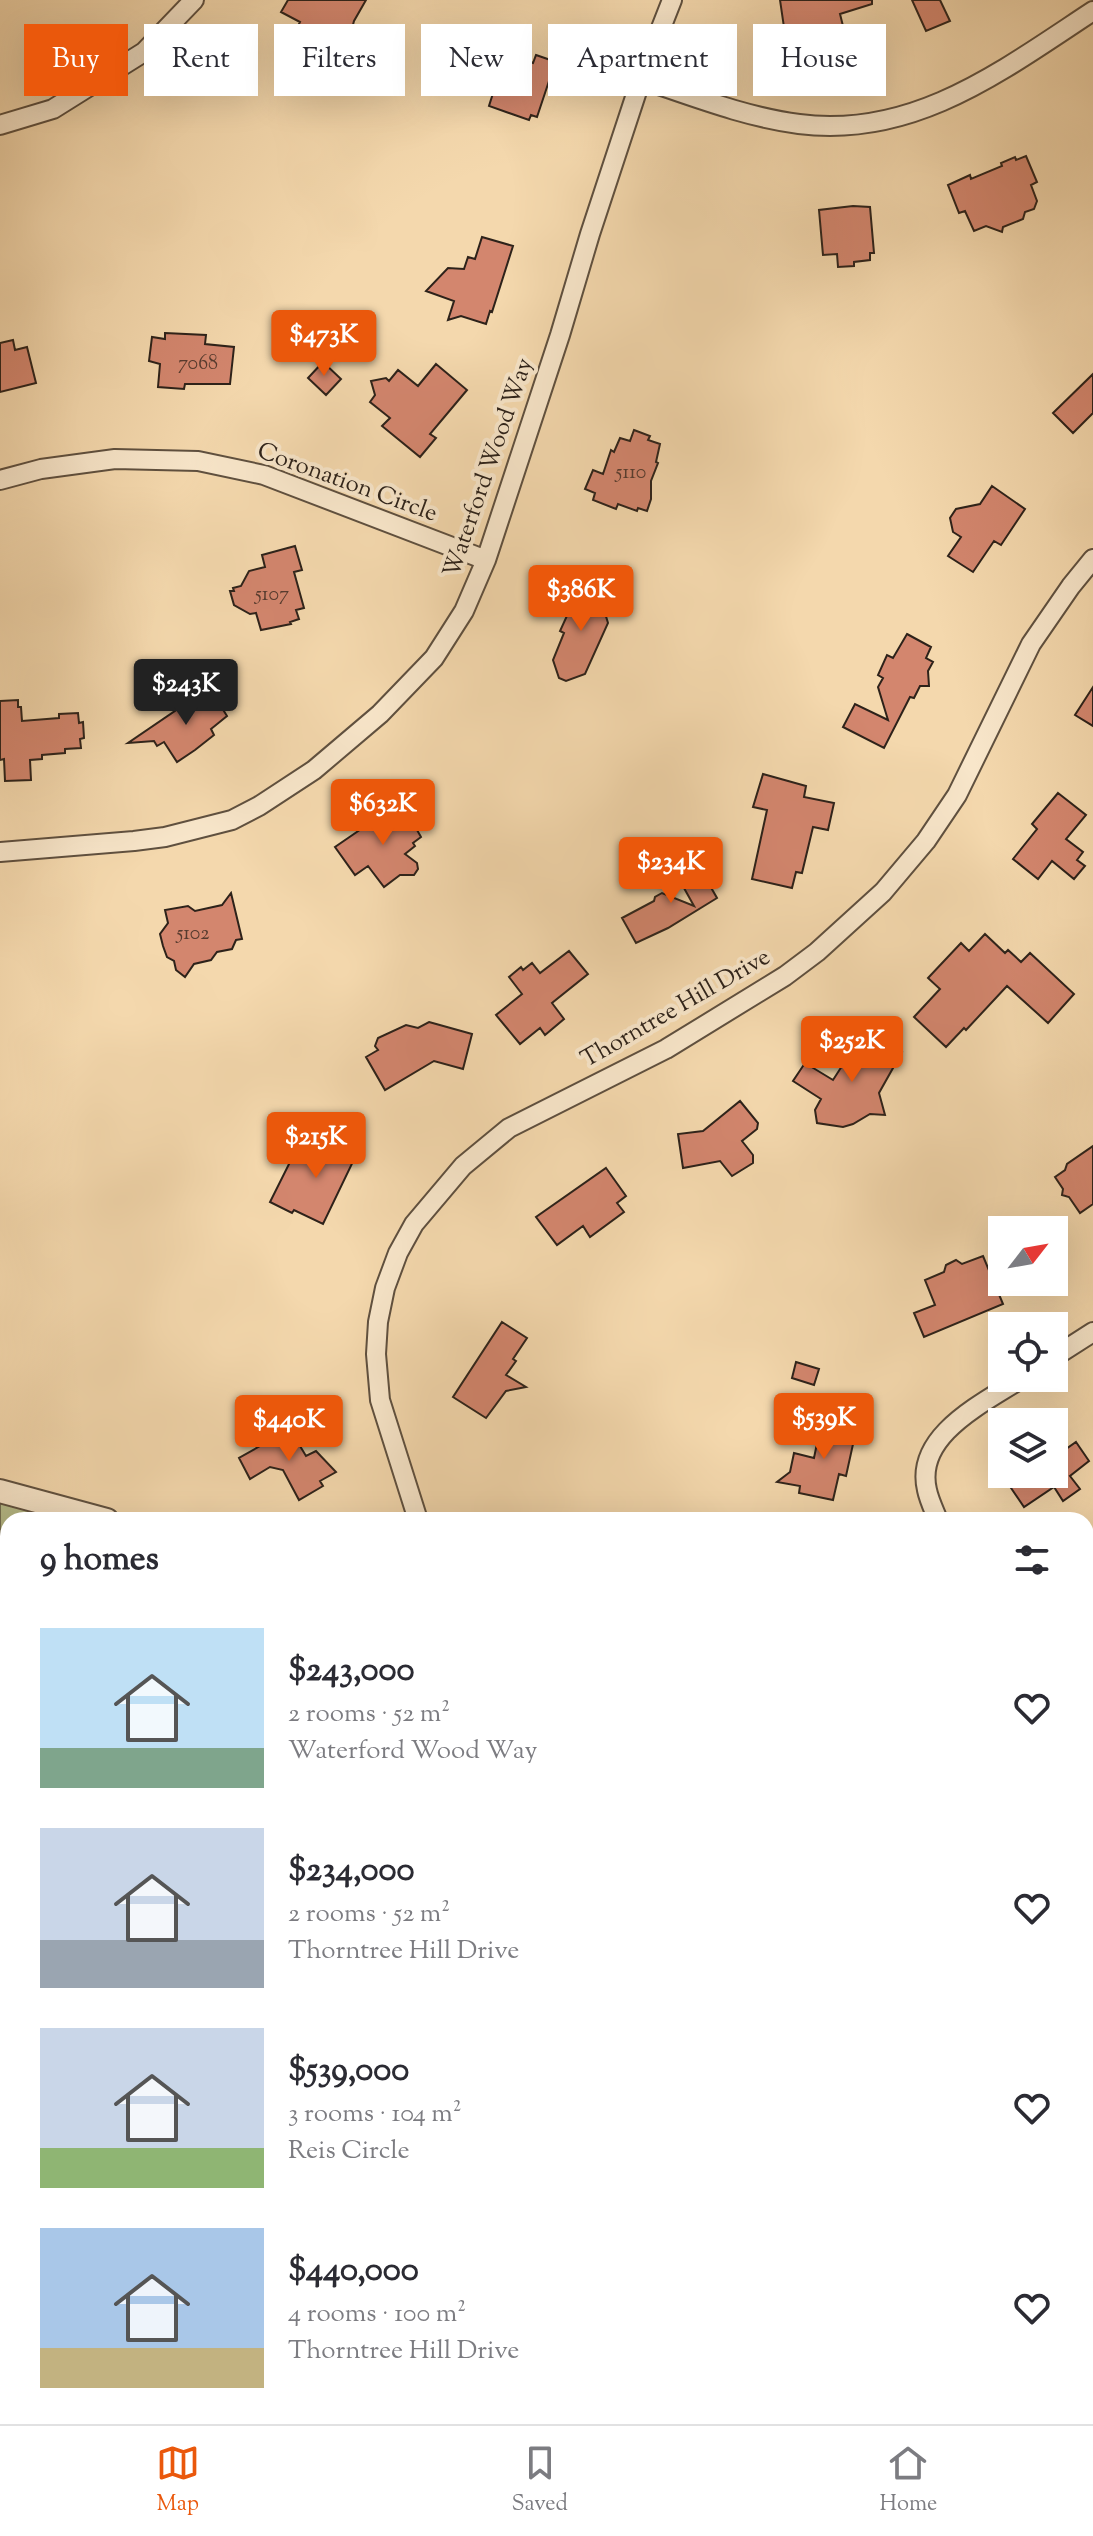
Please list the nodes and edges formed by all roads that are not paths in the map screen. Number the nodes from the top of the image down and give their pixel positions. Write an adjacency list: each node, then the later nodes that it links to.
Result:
1 (194, 0): 7 (street)
2 (672, 0): 4 (street, Waterford Wood Way)
3 (1093, 11): 6 (street)
4 (663, 24)
5 (635, 96): 10 (street, Waterford Wood Way)
6 (693, 96)
7 (0, 125)
8 (0, 480): 10 (street, Coronation Circle)
9 (1093, 559): 17 (street, Thorntree Hill Drive)
10 (486, 560): 11 (street, Waterford Wood Way)
11 (0, 852)
12 (1093, 1332): 13 (street)
13 (1068, 1348)
14 (1002, 1392): 18 (street)
15 (0, 1491): 16 (street)
16 (77, 1512)
17 (419, 1512)
18 (935, 1512)

